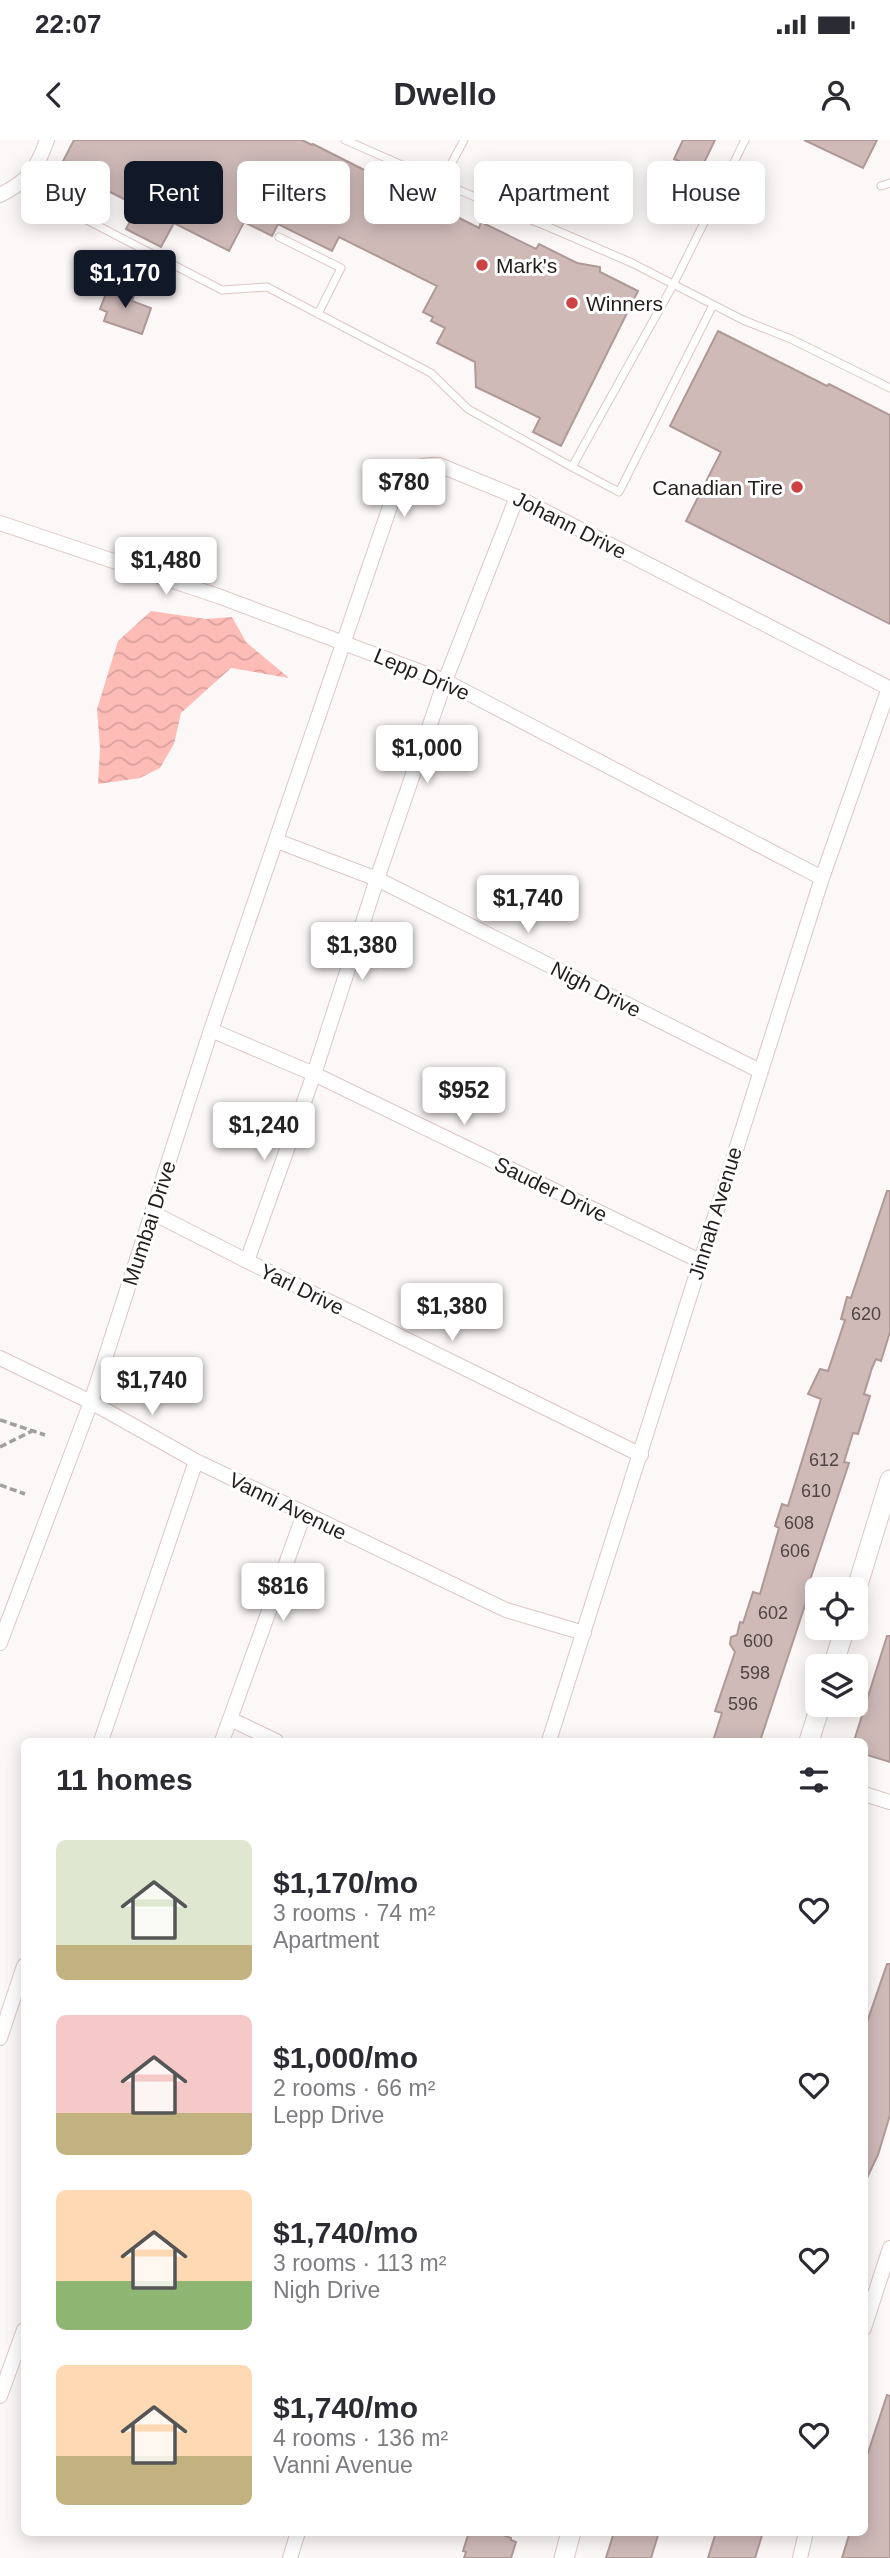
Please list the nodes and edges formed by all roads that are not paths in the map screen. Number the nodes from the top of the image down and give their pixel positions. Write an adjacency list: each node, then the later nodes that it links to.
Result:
1 (47, 140): 7 (street)
2 (345, 140): 5 (lane)
3 (464, 140): 6 (lane)
4 (745, 140): 13 (lane)
5 (395, 161)
6 (453, 161)
7 (19, 184): 11 (street); 15 (lane)
8 (890, 184): 9 (lane)
9 (881, 186)
10 (460, 190): 13 (lane)
11 (0, 195)
12 (279, 237): 15 (lane)
13 (673, 285): 14 (lane); 17 (lane)
14 (713, 305): 16 (lane); 17 (lane)
15 (318, 314): 17 (lane)
16 (890, 388)
17 (572, 467)
18 (517, 497): 20 (street, Johann Drive); 21 (street); 22 (street, Johann Drive)
19 (0, 523): 20 (street, Lepp Drive)
20 (343, 640): 21 (street, Lepp Drive); 23 (street, Mumbai Drive)
21 (445, 681): 24 (street, Lepp Drive); 25 (street)
22 (889, 688): 24 (street, Jinnah Avenue)
23 (277, 841): 25 (street, Nigh Drive); 26 (street, Mumbai Drive)
24 (822, 878): 27 (street, Jinnah Avenue)
25 (377, 879): 27 (street, Nigh Drive); 28 (street)
26 (211, 1030): 28 (street, Sauder Drive); 29 (street, Mumbai Drive)
27 (760, 1071): 31 (street, Jinnah Avenue)
28 (314, 1074): 30 (street); 31 (street, Sauder Drive)
29 (153, 1213): 30 (street, Yarl Drive); 33 (street, Mumbai Drive)
30 (247, 1261): 34 (street, Yarl Drive)
31 (700, 1261): 34 (street, Jinnah Avenue)
32 (0, 1358): 33 (street, Vanni Avenue)
33 (91, 1402): 35 (street, Vanni Avenue); 40 (street, Mumbai Drive)
34 (641, 1455): 39 (street, Jinnah Avenue)
35 (196, 1461): 37 (street, Vanni Avenue); 43 (street)
36 (890, 1480): 38 (street)
37 (304, 1514): 39 (street, Vanni Avenue); 42 (street)
38 (860, 1577)
39 (584, 1633): 46 (street, Jinnah Avenue)
40 (0, 1643)
41 (817, 1717): 47 (street)
42 (230, 1719): 44 (street); 45 (street)
43 (102, 1738)
44 (223, 1738)
45 (270, 1738)
46 (550, 1738)
47 (810, 1738)
48 (868, 1795): 49 (street)
49 (890, 1802)
50 (21, 1975): 51 (street)
51 (0, 2039)
52 (890, 2248): 53 (street)
53 (868, 2316)
54 (21, 2338): 55 (street)
55 (0, 2396)
56 (297, 2536): 59 (street)
57 (570, 2536): 60 (street)
58 (805, 2536): 61 (street)
59 (290, 2558)
60 (564, 2558)
61 (800, 2558)

